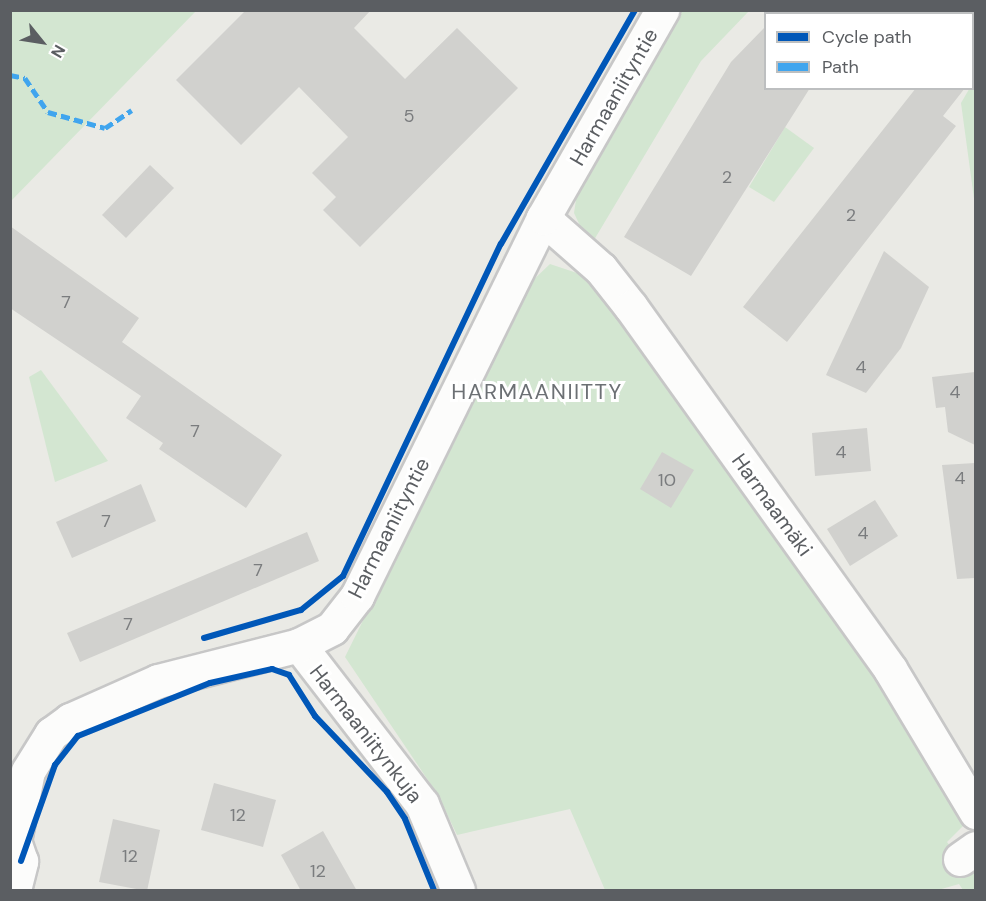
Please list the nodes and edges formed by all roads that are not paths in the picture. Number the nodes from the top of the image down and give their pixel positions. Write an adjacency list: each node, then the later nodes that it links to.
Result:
1 (662, 10): 2 (street, Harmaaniityntie)
2 (543, 218): 3 (street, Harmaaniityntie); 4 (street, Harmaamäki)
3 (298, 645): 5 (street, Harmaaniityntie); 6 (street, Harmaaniitynkuja)
4 (975, 812)
5 (14, 891)
6 (458, 891)

